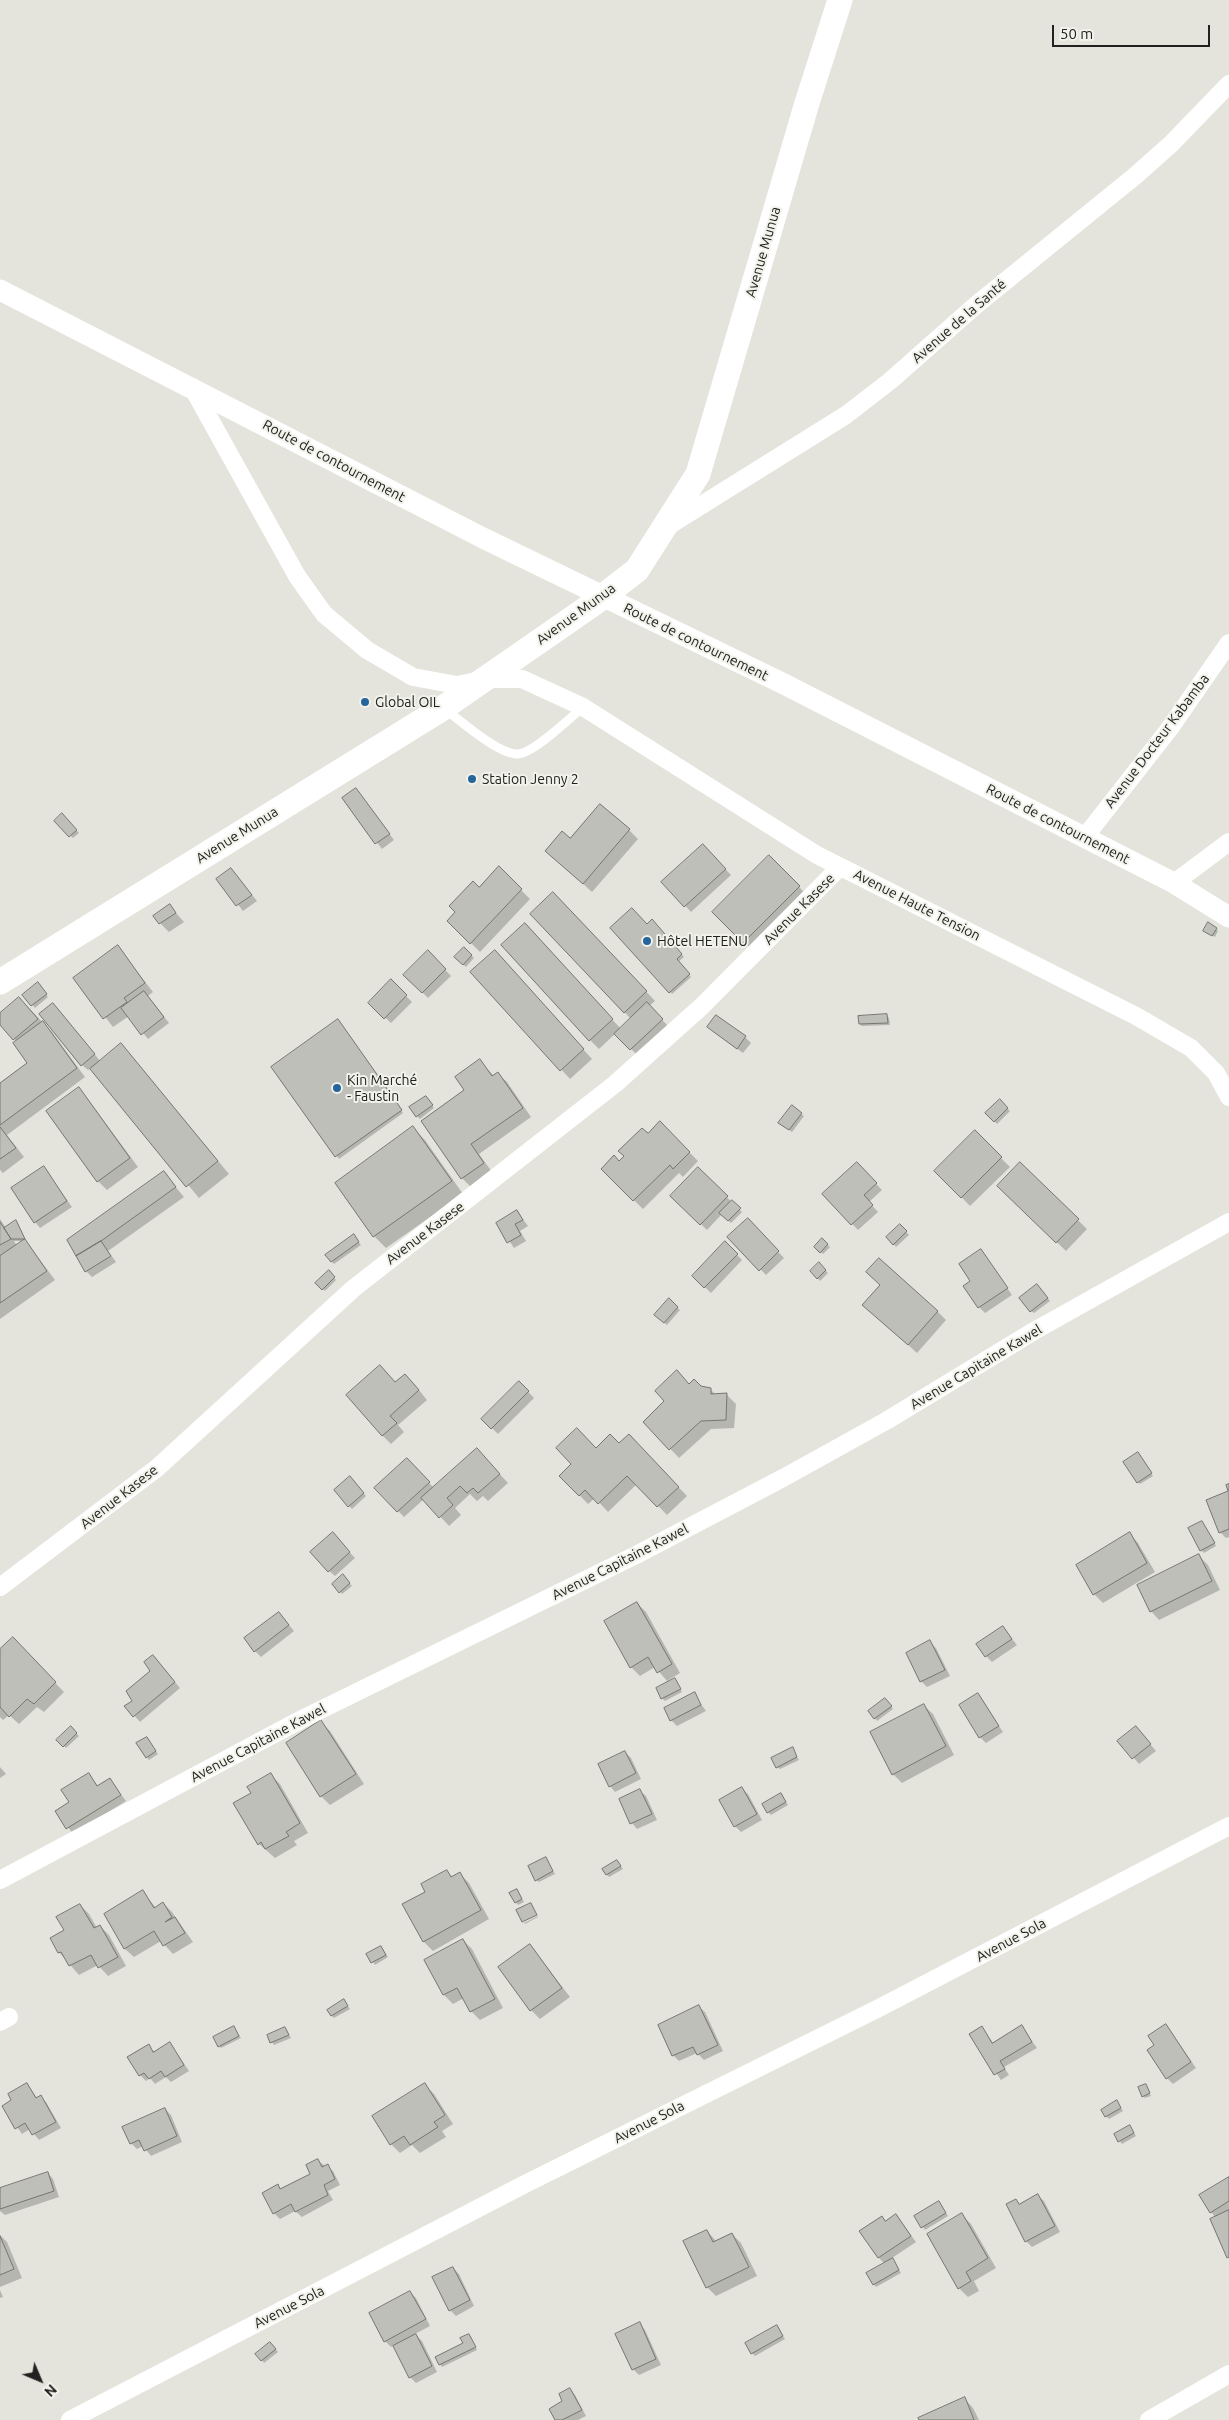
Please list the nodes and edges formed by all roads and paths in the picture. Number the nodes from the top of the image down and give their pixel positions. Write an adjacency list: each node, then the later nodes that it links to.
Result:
1 (840, 0): 5 (main road, Avenue Munua)
2 (1229, 84): 5 (street, Avenue de la Santé)
3 (0, 290): 4 (street, Route de contournement)
4 (192, 387): 6 (street, Route de contournement); 8 (street, Avenue Haute Tension)
5 (666, 528): 6 (main road, Avenue Munua)
6 (603, 596): 8 (main road, Avenue Munua); 11 (street, Route de contournement)
7 (1229, 643): 11 (street, Avenue Docteur Kabamba)
8 (486, 679): 9 (street, Avenue Haute Tension); 10 (main road, Avenue Munua)
9 (584, 707): 10 (lane); 13 (street, Avenue Haute Tension)
10 (443, 708): 16 (main road, Avenue Munua)
11 (1084, 838): 14 (street, Route de contournement)
12 (1229, 842): 14 (street)
13 (840, 867): 17 (street, Avenue Haute Tension); 19 (street, Avenue Kasese)
14 (1174, 883): 15 (street, Route de contournement)
15 (1229, 917)
16 (0, 982)
17 (1229, 1097)
18 (1229, 1222): 21 (street, Avenue Capitaine Kawel)
19 (0, 1587)
20 (1229, 1826): 23 (street, Avenue Sola)
21 (0, 1880)
22 (1229, 2374): 24 (street)
23 (70, 2420)
24 (1149, 2420)

